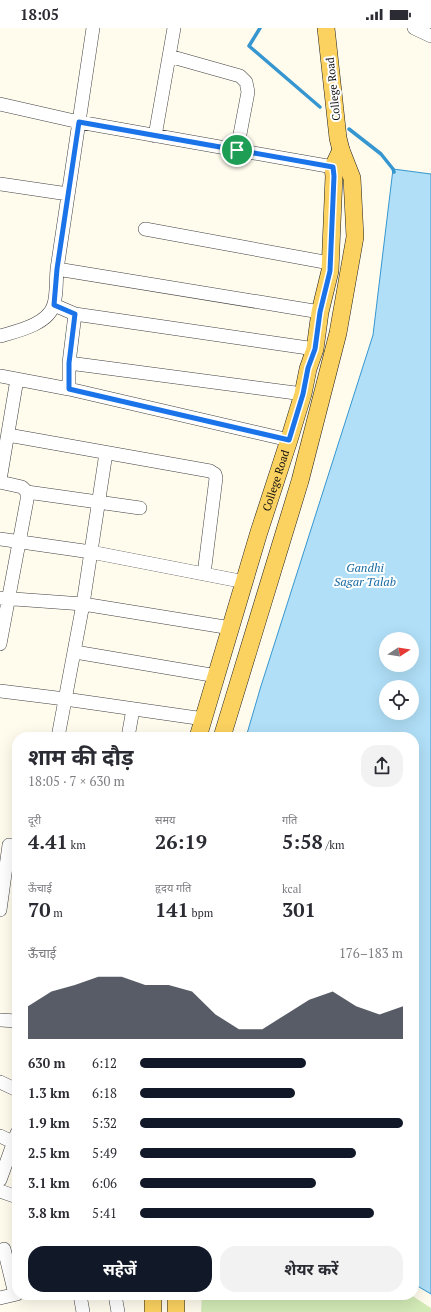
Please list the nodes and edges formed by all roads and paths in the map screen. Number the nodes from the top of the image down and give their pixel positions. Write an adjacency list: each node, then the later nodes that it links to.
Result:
1 (93, 28): 8 (street)
2 (174, 28): 6 (street)
3 (326, 28): 11 (main road, College Road)
4 (414, 28): 5 (street)
5 (431, 36)
6 (169, 56): 9 (street); 10 (street)
7 (0, 104): 8 (street)
8 (79, 122): 9 (street); 14 (street)
9 (155, 136): 10 (street)
10 (237, 150): 12 (street)
11 (340, 150): 12 (main road, College Road); 53 (main road, College Road)
12 (333, 167): 16 (main road, College Road)
13 (0, 184): 14 (street)
14 (68, 194): 17 (street)
15 (145, 229): 16 (street)
16 (330, 263): 19 (main road, College Road)
17 (57, 269): 18 (street); 19 (street)
18 (54, 305): 20 (street); 21 (street)
19 (320, 312): 22 (main road, College Road)
20 (75, 314): 22 (street); 23 (street)
21 (0, 336)
22 (315, 349): 27 (main road, College Road)
23 (69, 363): 26 (street); 27 (street)
24 (0, 376): 25 (street)
25 (17, 380): 26 (street); 28 (street)
26 (69, 389): 29 (street)
27 (303, 394): 29 (main road, College Road)
28 (8, 435): 30 (street); 31 (street)
29 (289, 440): 39 (main road, College Road)
30 (106, 453): 33 (street); 38 (street)
31 (0, 481): 32 (street)
32 (27, 492): 33 (street); 36 (street)
33 (99, 502): 34 (street); 37 (street)
34 (140, 508)
35 (0, 539): 36 (street)
36 (19, 543): 37 (street); 40 (street)
37 (91, 552): 38 (street); 41 (street)
38 (204, 574): 39 (street)
39 (245, 582): 42 (main road, College Road)
40 (4, 598): 41 (street); 43 (street)
41 (83, 604): 42 (street); 44 (street)
42 (231, 628): 45 (main road, College Road)
43 (0, 644)
44 (75, 652): 45 (street); 47 (street)
45 (217, 676): 49 (main road, College Road)
46 (0, 691): 47 (street)
47 (66, 699): 48 (street); 50 (street)
48 (133, 709): 49 (street); 51 (street)
49 (204, 719): 52 (main road, College Road)
50 (59, 732)
51 (129, 732)
52 (200, 732)
53 (224, 732)
54 (9, 845): 55 (street)
55 (0, 910)
56 (0, 1020): 57 (street)
57 (12, 1021)
58 (0, 1082): 59 (street)
59 (12, 1088)
60 (0, 1136): 61 (street)
61 (12, 1139)
62 (12, 1150): 63 (street)
63 (0, 1180)
64 (0, 1191): 65 (street)
65 (12, 1196)
66 (4, 1249): 67 (street)
67 (12, 1279)
68 (12, 1295): 69 (street)
69 (0, 1298)
70 (81, 1300): 74 (street)
71 (116, 1300): 75 (street)
72 (153, 1300): 76 (main road)
73 (176, 1300): 77 (main road)
74 (83, 1312)
75 (118, 1312)
76 (153, 1312)
77 (176, 1312)

